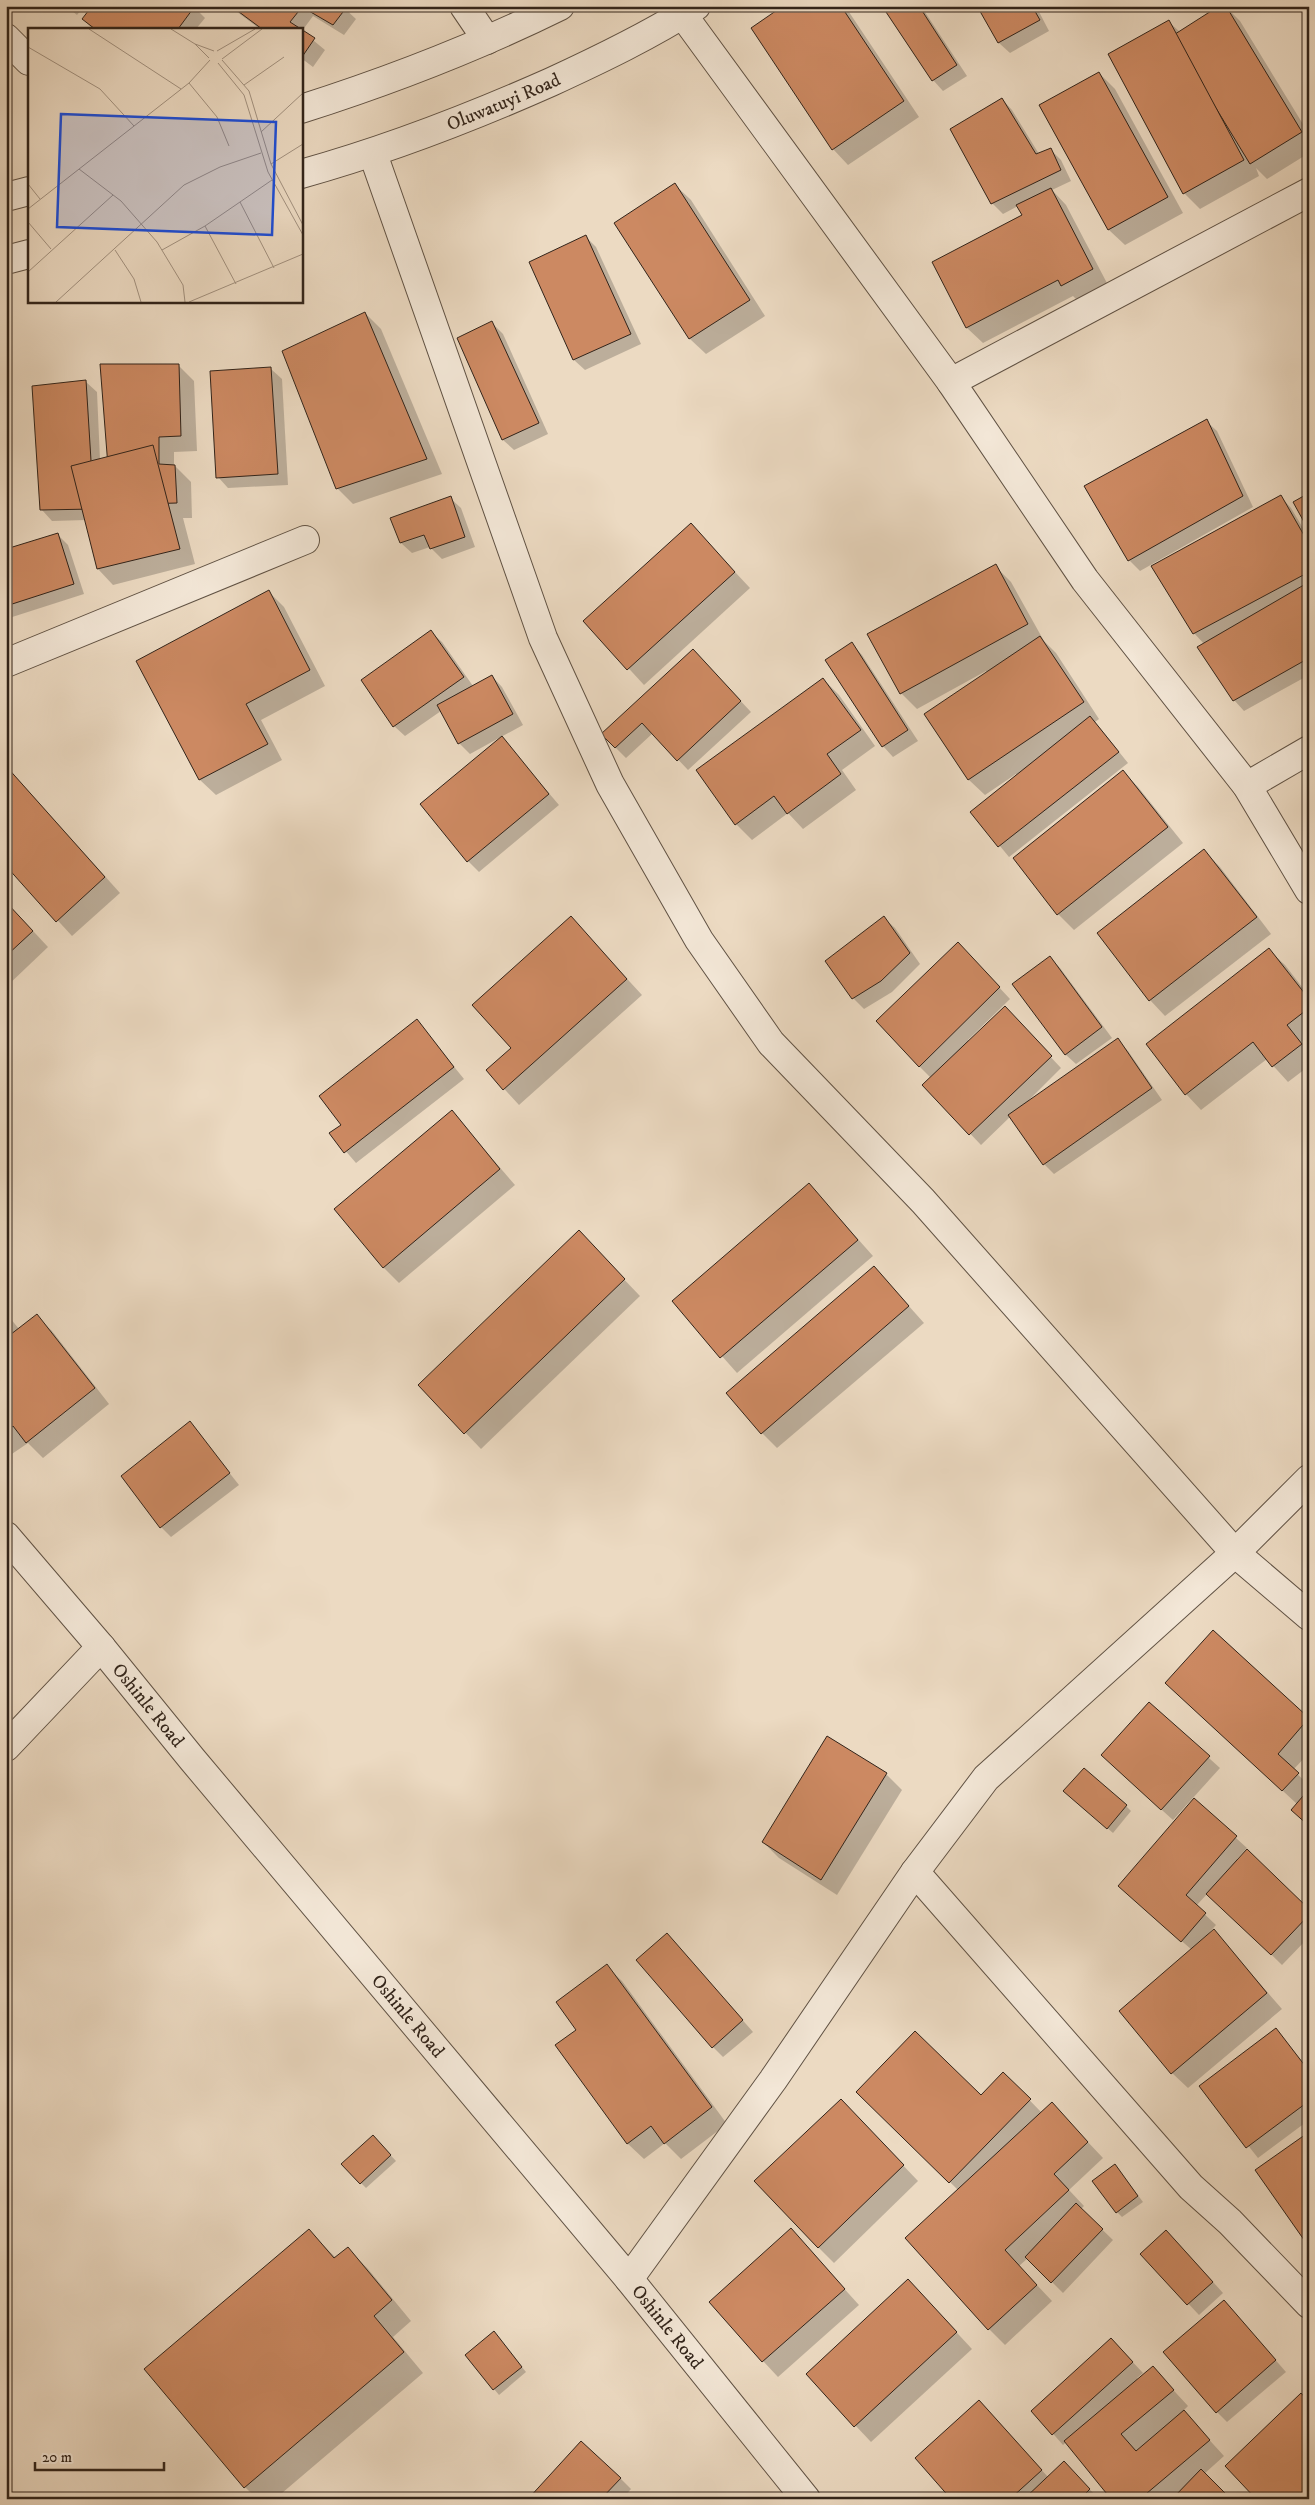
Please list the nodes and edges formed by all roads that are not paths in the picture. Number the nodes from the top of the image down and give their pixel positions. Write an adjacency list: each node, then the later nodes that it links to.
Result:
1 (464, 6): 5 (street)
2 (560, 6): 5 (street)
3 (690, 10): 8 (street, Oluwatuyi Road); 15 (street)
4 (6, 38): 6 (street)
5 (487, 40): 7 (street)
6 (28, 60)
7 (302, 109)
8 (373, 154): 9 (street, Oluwatuyi Road); 23 (street)
9 (302, 174)
10 (28, 191): 12 (street)
11 (1309, 192): 15 (street)
12 (6, 197)
13 (28, 254): 14 (street)
14 (6, 260)
15 (952, 382): 19 (street)
16 (304, 540): 17 (street)
17 (6, 663)
18 (1309, 750): 19 (street)
19 (1247, 786): 20 (street)
20 (1309, 890)
21 (1309, 1479): 23 (street)
22 (6, 1536): 25 (street, Oshinle Road)
23 (1235, 1553): 24 (street); 27 (street)
24 (1309, 1616)
25 (102, 1647): 26 (street); 28 (street, Oshinle Road)
26 (6, 1747)
27 (915, 1872): 28 (street); 29 (street)
28 (629, 2279): 30 (street, Oshinle Road)
29 (1309, 2304)
30 (806, 2499)

